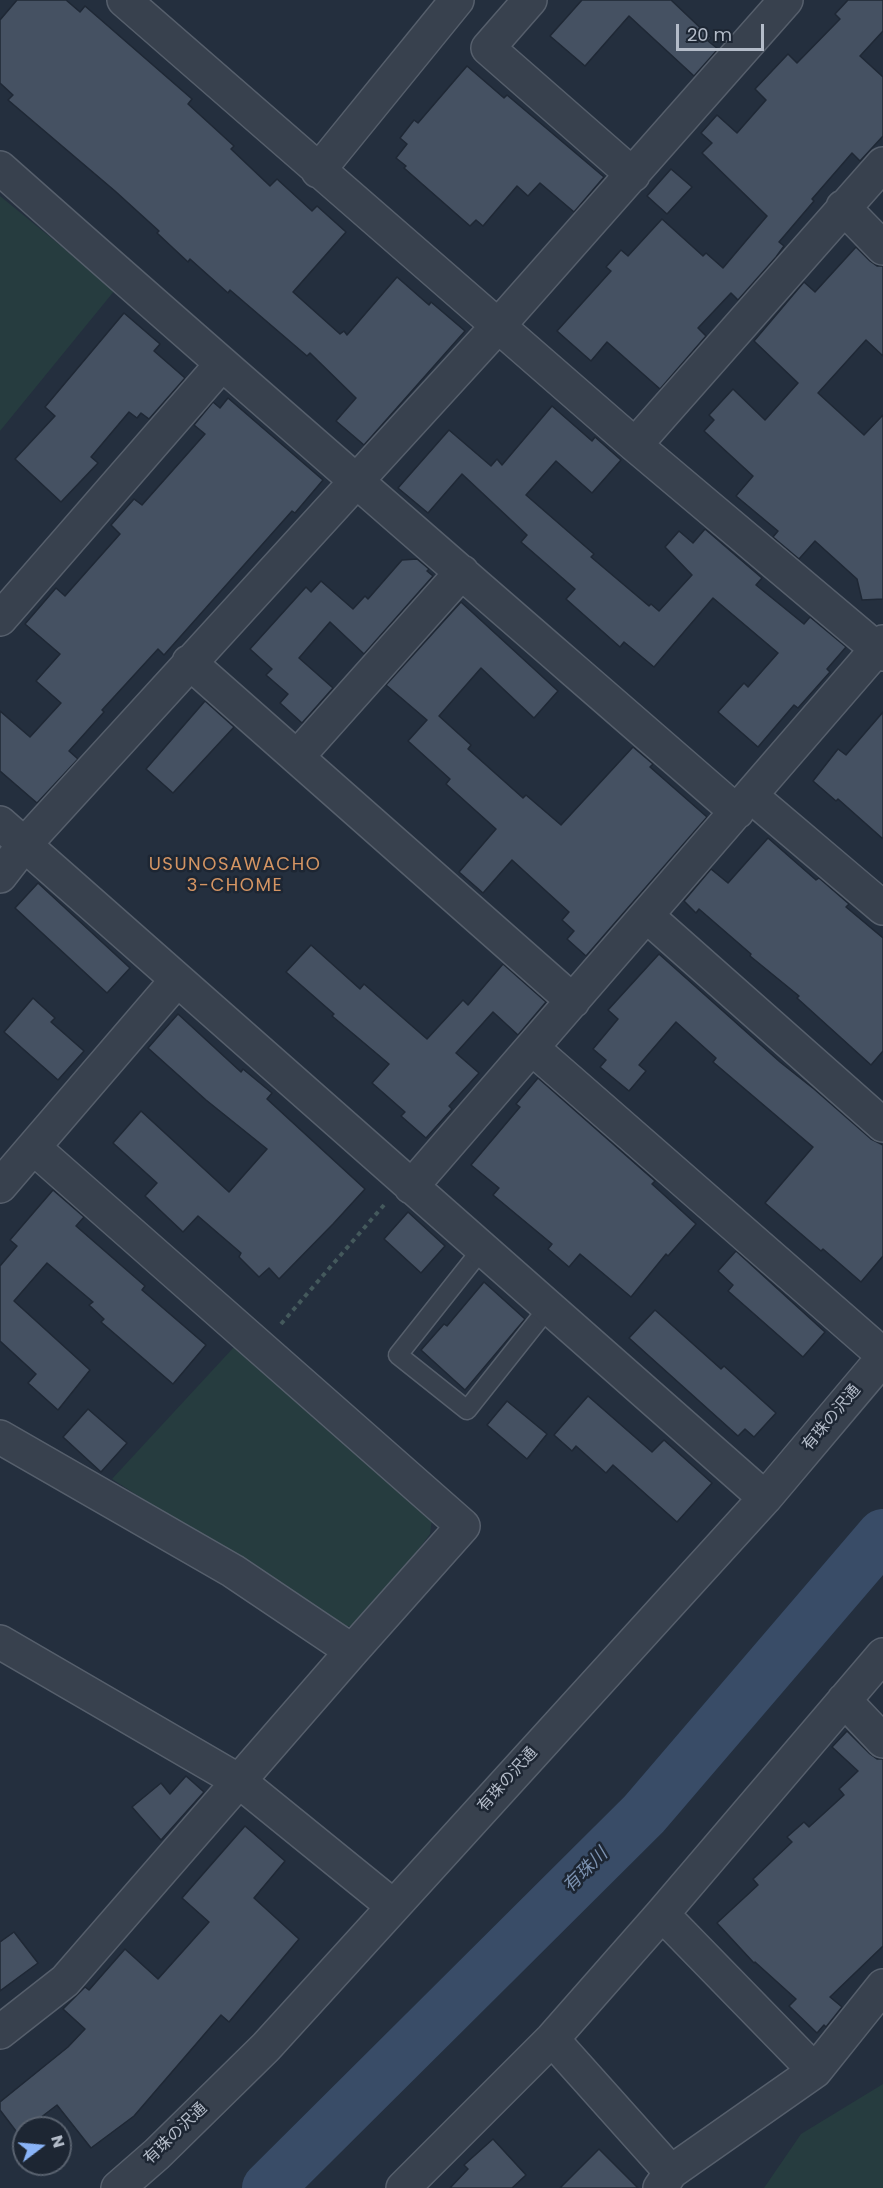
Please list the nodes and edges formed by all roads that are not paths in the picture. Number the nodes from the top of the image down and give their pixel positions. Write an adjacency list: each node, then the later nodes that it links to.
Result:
1 (124, 0): 7 (street)
2 (530, 0): 8 (street)
3 (786, 0): 8 (street)
4 (446, 4): 7 (street)
5 (883, 164): 9 (street)
6 (0, 168): 12 (street)
7 (318, 171): 11 (street)
8 (633, 175): 11 (street)
9 (843, 207): 10 (street); 13 (street)
10 (883, 248)
11 (498, 326): 13 (street); 14 (street)
12 (221, 365): 14 (street); 16 (street)
13 (635, 445): 17 (street)
14 (357, 481): 15 (street); 18 (street)
15 (462, 572): 19 (street); 20 (street)
16 (0, 619)
17 (881, 648): 20 (street)
18 (189, 662): 19 (street); 22 (street)
19 (297, 757): 27 (street)
20 (744, 804): 24 (street); 25 (street)
21 (0, 823): 22 (street)
22 (24, 845): 23 (street); 26 (street)
23 (0, 876)
24 (883, 908)
25 (647, 916): 27 (street); 29 (street)
26 (177, 980): 30 (street); 31 (street)
27 (573, 1001): 28 (street)
28 (532, 1048): 31 (street); 35 (street)
29 (883, 1125)
30 (34, 1148): 32 (street); 39 (street)
31 (408, 1184): 33 (street)
32 (0, 1186)
33 (482, 1249): 34 (street); 34 (lane)
34 (548, 1308): 37 (street)
35 (883, 1357): 37 (street, 有珠の沢通)
36 (0, 1437): 39 (street)
37 (765, 1498): 44 (street, 有珠の沢通)
38 (0, 1642): 43 (street)
39 (352, 1651): 43 (street)
40 (883, 1655): 41 (street)
41 (844, 1700): 42 (street); 45 (street)
42 (883, 1741)
43 (239, 1781): 44 (street); 47 (street)
44 (393, 1906): 52 (street, 有珠の沢通)
45 (662, 1914): 48 (street); 49 (street)
46 (883, 1986): 49 (street)
47 (0, 2032)
48 (552, 2039): 50 (street); 51 (street)
49 (815, 2071): 50 (street)
50 (665, 2180)
51 (411, 2185)
52 (118, 2188)

